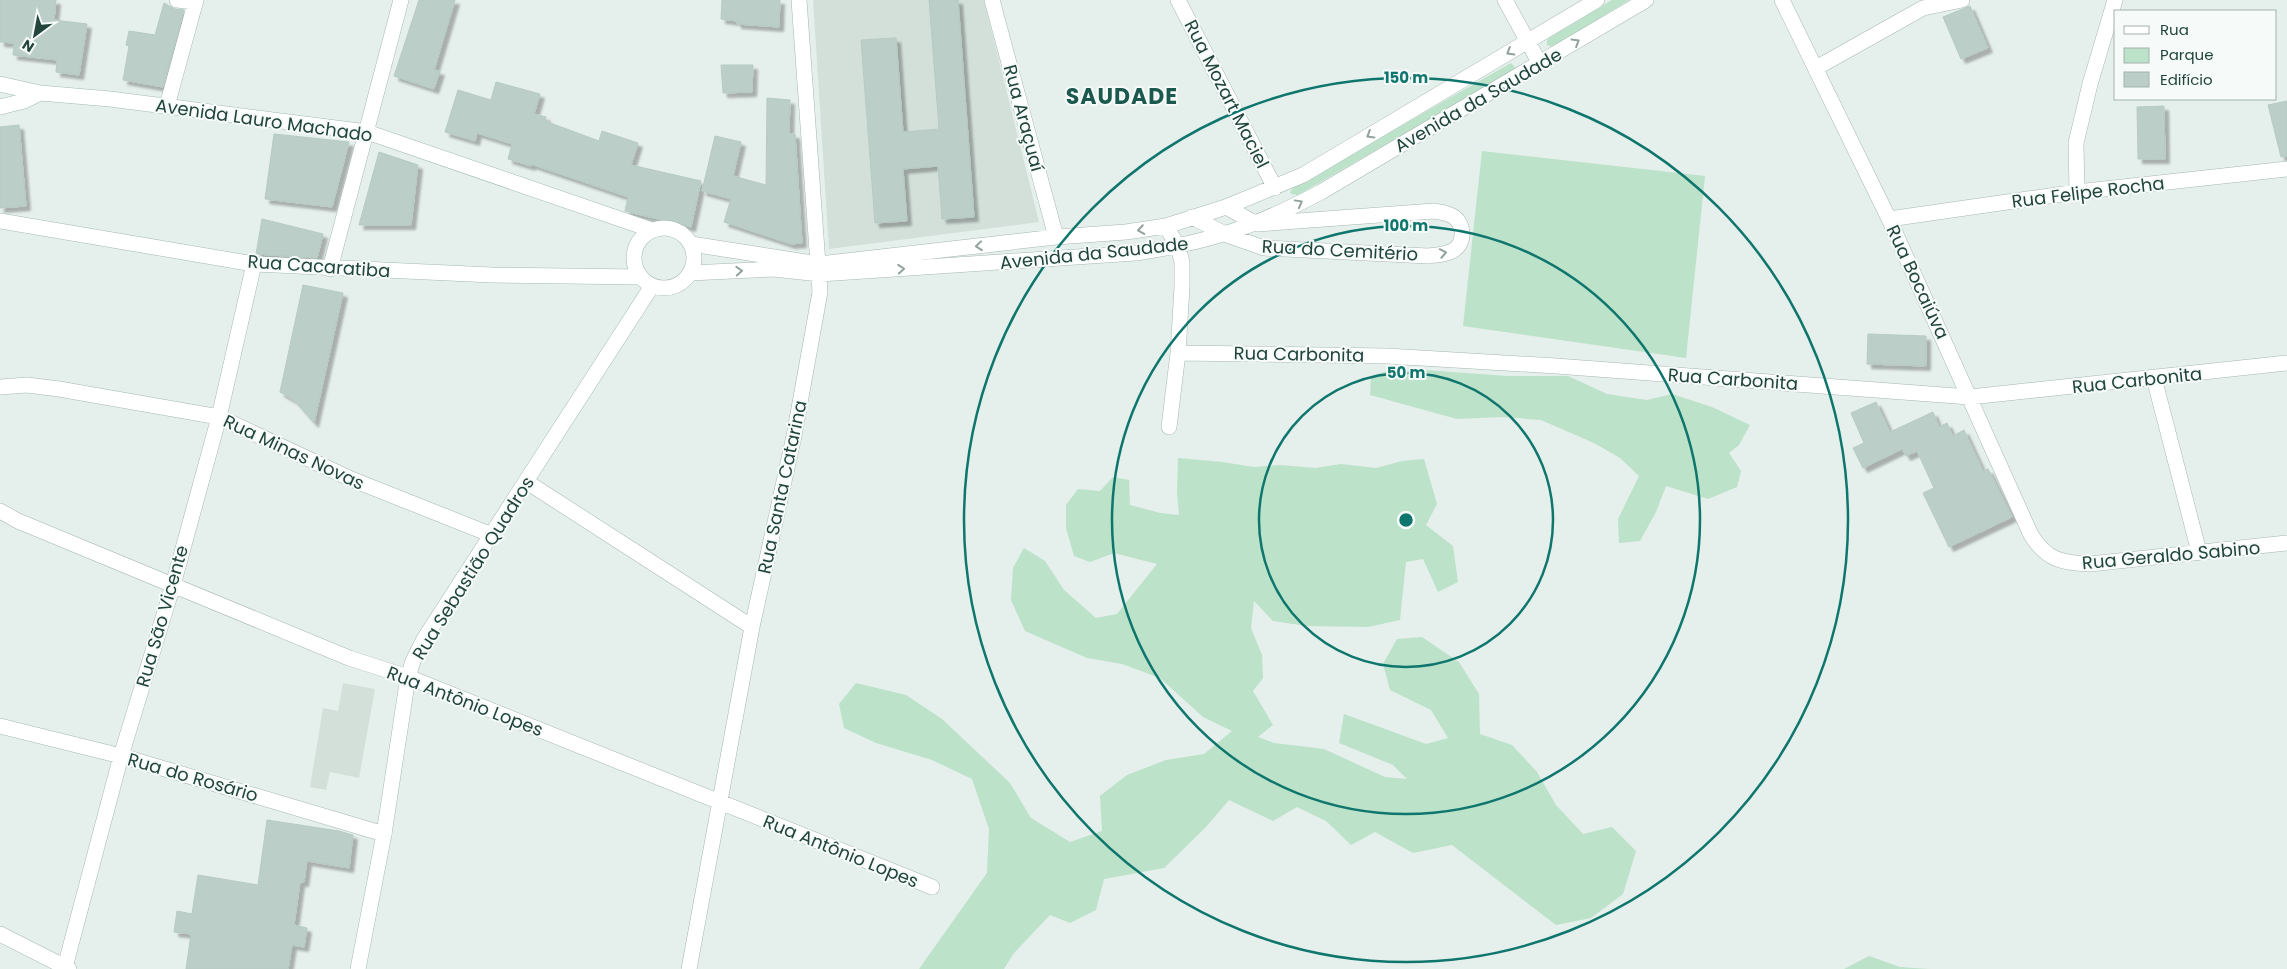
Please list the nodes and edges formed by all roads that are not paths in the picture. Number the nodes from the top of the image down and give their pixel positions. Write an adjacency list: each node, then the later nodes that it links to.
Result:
1 (177, 0): 12 (street)
2 (399, 0): 20 (street)
3 (799, 0): 37 (street, Rua Santa Catarina)
4 (992, 0): 32 (street, Rua Araçuaí)
5 (1178, 0): 22 (street, Rua Mozart Maciel)
6 (1505, 0): 13 (street)
7 (1597, 0): 13 (street, Avenida da Saudade)
8 (1646, 0): 14 (street, Avenida da Saudade, one-way to 8)
9 (1782, 0): 15 (street, Rua Bocaiúva)
10 (1962, 0): 15 (street)
11 (2116, 0): 23 (street)
12 (195, 1): 18 (street)
13 (1528, 41): 14 (street); 22 (street, Avenida da Saudade, one-way to 22)
14 (1540, 64): 28 (street, Avenida da Saudade, one-way to 14)
15 (1816, 68): 26 (street, Rua Bocaiúva)
16 (0, 84): 17 (street, Avenida Lauro Machado)
17 (40, 93): 18 (street, Avenida Lauro Machado); 19 (street, Avenida Lauro Machado)
18 (167, 106): 20 (street, Avenida Lauro Machado)
19 (0, 107)
20 (367, 132): 30 (street, Avenida Lauro Machado); 36 (street)
21 (2287, 169): 23 (street, Rua Felipe Rocha)
22 (1275, 188): 24 (street, Avenida da Saudade)
23 (2077, 192): 26 (street, Rua Felipe Rocha)
24 (1226, 207): 25 (street, Avenida da Saudade); 28 (street)
25 (1192, 216): 29 (street, Avenida da Saudade); 31 (street, Rua do Cemitério)
26 (1889, 219): 44 (street, Rua Bocaiúva)
27 (0, 221): 35 (street, Rua Cacaratiba)
28 (1257, 224): 31 (street, Avenida da Saudade); 31 (street, Rua do Cemitério, one-way to 28)
29 (1166, 226): 32 (street, Avenida da Saudade, one-way to 32); 34 (street)
30 (652, 230): 33 (street); 39 (street)
31 (1227, 235): 34 (street, Avenida da Saudade)
32 (1056, 237): 37 (street, Avenida da Saudade, one-way to 37)
33 (691, 244): 37 (street, Avenida da Saudade); 38 (street)
34 (1178, 247): 37 (street, Avenida da Saudade, one-way to 34); 40 (street)
35 (254, 264): 36 (street, Rua Cacaratiba); 45 (street, Rua São Vicente)
36 (330, 268): 39 (street, Rua Cacaratiba)
37 (819, 269): 38 (street, Avenida da Saudade, one-way to 37); 54 (street, Rua Santa Catarina)
38 (690, 273): 39 (street)
39 (647, 282): 47 (street, Rua Sebastião Quadros)
40 (1178, 352): 44 (street, Rua Carbonita); 46 (street)
41 (2287, 364): 42 (street, Rua Carbonita)
42 (2154, 378): 44 (street, Rua Carbonita); 51 (street)
43 (0, 387): 45 (street, Rua Minas Novas)
44 (1970, 396): 52 (street, Rua Bocaiúva)
45 (219, 417): 49 (street, Rua Minas Novas); 53 (street, Rua São Vicente)
46 (1170, 427)
47 (527, 482): 49 (street, Rua Sebastião Quadros); 54 (street)
48 (0, 510): 53 (street, Rua Antônio Lopes)
49 (492, 535): 55 (street, Rua Sebastião Quadros)
50 (2287, 544): 51 (street, Rua Geraldo Sabino)
51 (2199, 552): 52 (street, Rua Geraldo Sabino)
52 (2056, 560)
53 (172, 585): 55 (street, Rua Antônio Lopes); 57 (street, Rua São Vicente)
54 (752, 627): 58 (street, Rua Santa Catarina)
55 (408, 677): 58 (street, Rua Antônio Lopes); 59 (street, Rua Sebastião Quadros)
56 (0, 726): 57 (street, Rua do Rosário)
57 (121, 756): 59 (street, Rua do Rosário); 62 (street, Rua São Vicente)
58 (720, 801): 60 (street, Rua Antônio Lopes); 64 (street, Rua Santa Catarina)
59 (384, 834): 63 (street, Rua Sebastião Quadros)
60 (932, 887)
61 (0, 934): 62 (street)
62 (67, 968)
63 (358, 969)
64 (689, 969)

